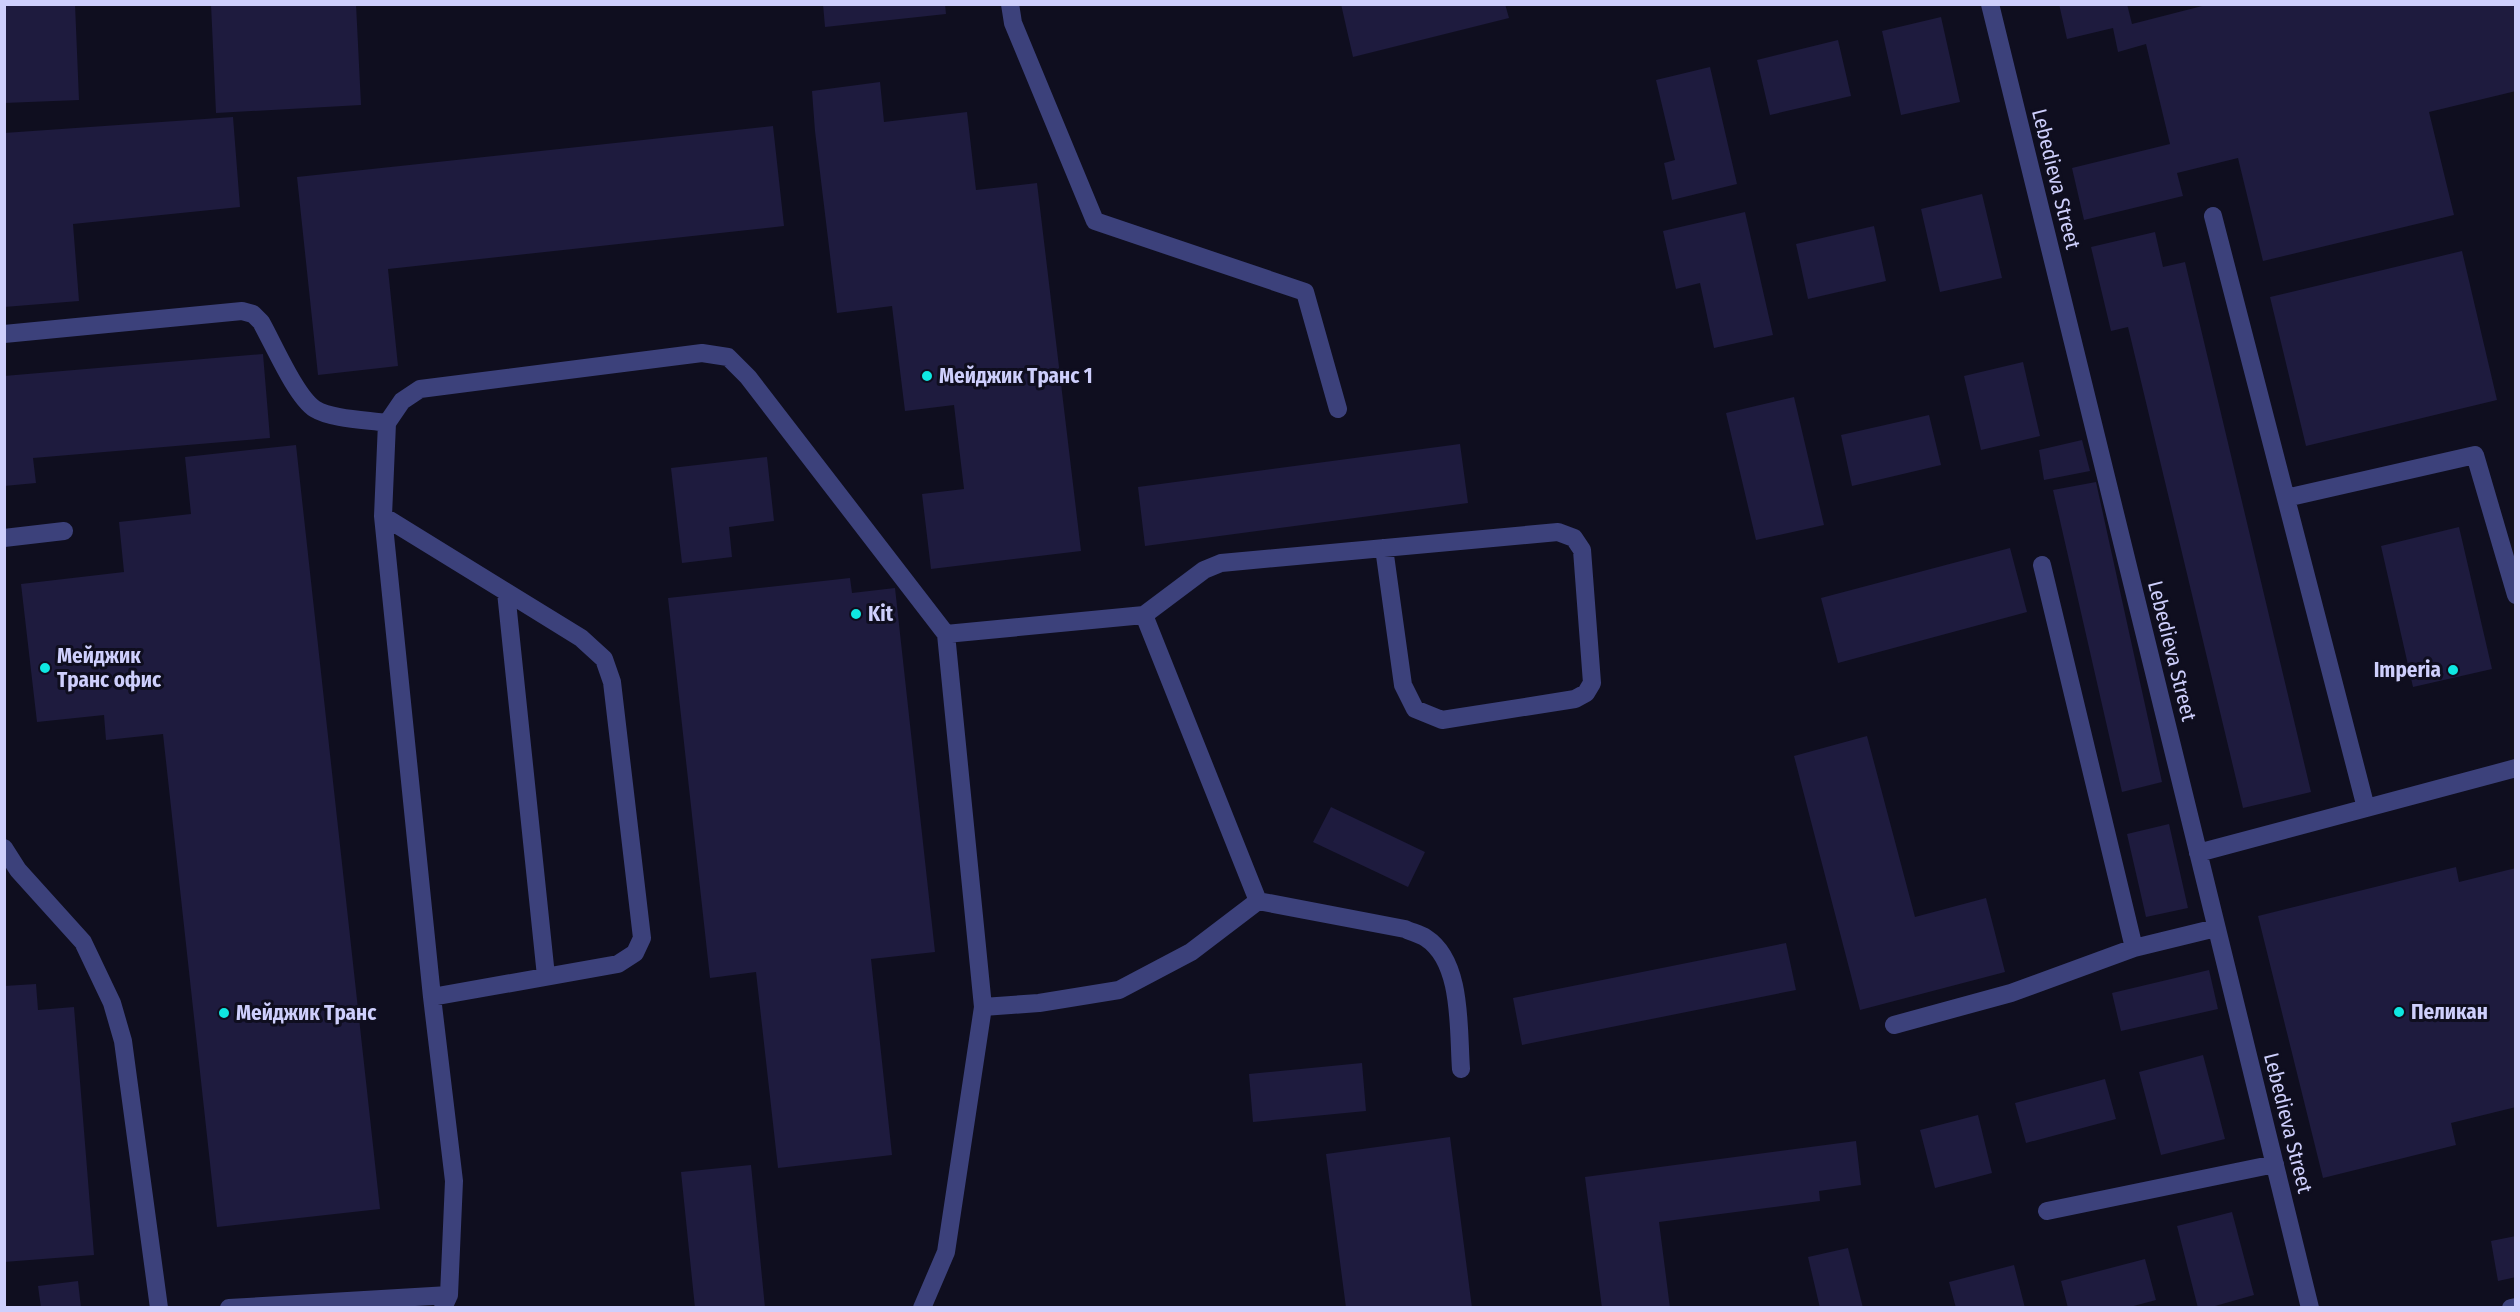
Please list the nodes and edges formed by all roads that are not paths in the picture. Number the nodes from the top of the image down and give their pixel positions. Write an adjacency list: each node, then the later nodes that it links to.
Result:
1 (1010, 4): 5 (street)
2 (1990, 4): 20 (street, Lebedieva Street)
3 (2213, 216): 7 (street)
4 (4, 334): 6 (street)
5 (1338, 409)
6 (387, 423): 8 (street); 16 (street)
7 (2286, 498): 14 (street); 18 (street)
8 (383, 516): 13 (street); 25 (street)
9 (64, 531): 10 (street)
10 (4, 538)
11 (1383, 548): 11 (street); 15 (street)
12 (2042, 565): 23 (street)
13 (506, 592): 24 (street); 24 (street)
14 (2516, 595)
15 (1144, 615): 16 (street); 21 (street)
16 (946, 634): 26 (street)
17 (2516, 768): 18 (street)
18 (2366, 808): 20 (street)
19 (4, 848): 32 (street)
20 (2198, 853): 22 (street, Lebedieva Street)
21 (1258, 901): 26 (street); 28 (street)
22 (2216, 928): 23 (street); 29 (street, Lebedieva Street)
23 (2134, 948): 27 (street)
24 (546, 976): 25 (street)
25 (432, 997): 31 (street)
26 (982, 1007): 34 (street)
27 (1894, 1025)
28 (1461, 1069)
29 (2275, 1164): 30 (street); 35 (street, Lebedieva Street)
30 (2047, 1212)
31 (446, 1301): 33 (street)
32 (159, 1308)
33 (229, 1308)
34 (922, 1308)
35 (2310, 1308)

